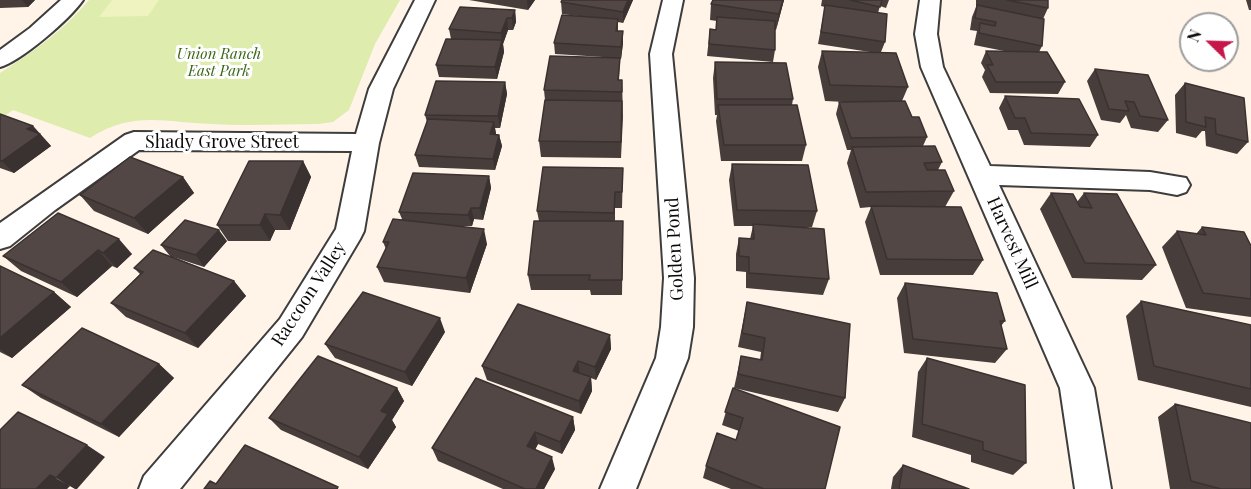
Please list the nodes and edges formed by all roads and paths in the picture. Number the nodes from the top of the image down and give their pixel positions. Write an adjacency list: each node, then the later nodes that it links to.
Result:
1 (73, 0): 5 (street)
2 (425, 0): 6 (street, Raccoon Valley)
3 (673, 0): 11 (street, Golden Pond)
4 (930, 0): 7 (street, Harvest Mill)
5 (0, 60)
6 (366, 143): 9 (street, Shady Grove Street); 10 (street, Raccoon Valley)
7 (981, 175): 8 (street); 12 (street, Harvest Mill)
8 (1177, 185)
9 (0, 238)
10 (158, 489)
11 (618, 489)
12 (1094, 489)

